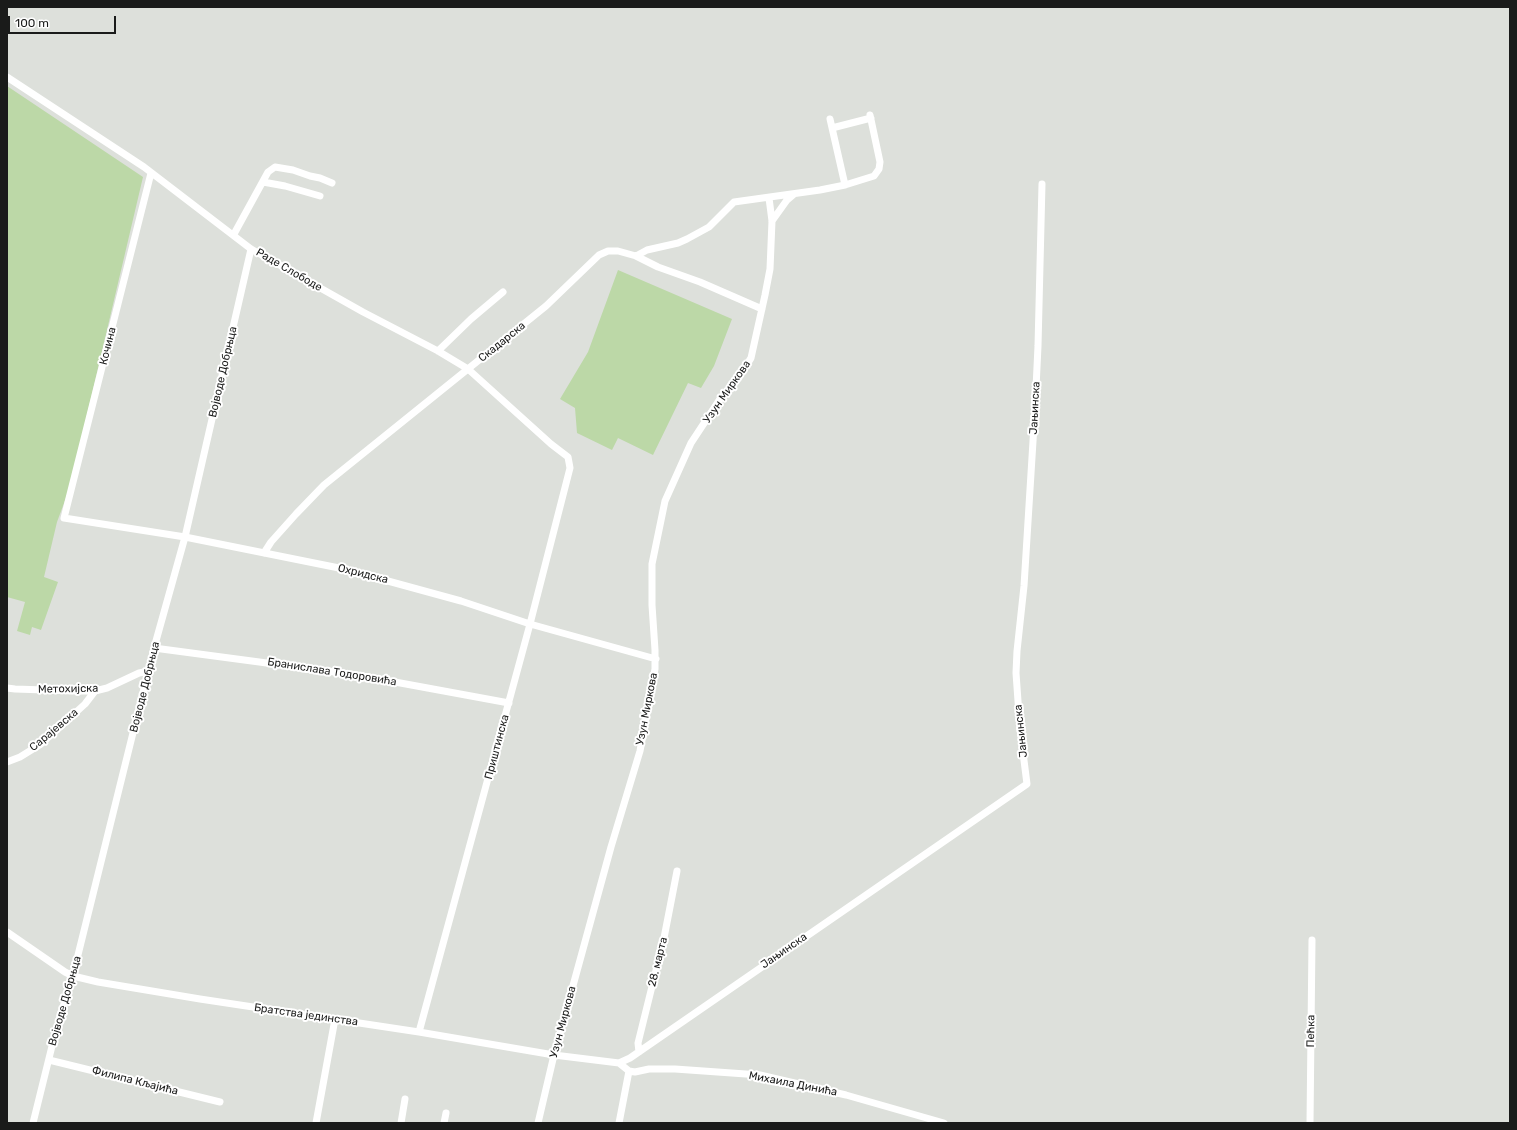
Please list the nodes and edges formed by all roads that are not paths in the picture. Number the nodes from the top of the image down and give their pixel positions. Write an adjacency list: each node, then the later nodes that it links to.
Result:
1 (7, 78): 4 (street, Раде Слободе)
2 (830, 119): 3 (street)
3 (832, 128): 8 (street); 8 (street)
4 (152, 173): 13 (street, Раде Слободе); 21 (street, Кочина)
5 (263, 182): 6 (street); 10 (street); 13 (street)
6 (332, 183)
7 (1042, 184): 38 (street, Јањинска)
8 (844, 185): 9 (street)
9 (794, 193): 11 (street); 12 (street)
10 (320, 196)
11 (769, 198): 12 (street, Узун Миркова); 15 (street)
12 (772, 221): 17 (street, Узун Миркова)
13 (234, 234): 14 (street, Раде Слободе)
14 (251, 249): 18 (street, Раде Слободе); 22 (street, Војводе Добрњца)
15 (636, 256): 17 (street, Скадарска); 19 (street, Скадарска)
16 (503, 292): 18 (street)
17 (762, 309): 26 (street, Узун Миркова)
18 (438, 351): 19 (street, Раде Слободе)
19 (468, 369): 20 (street, Раде Слободе); 23 (street, Скадарска)
20 (570, 462): 24 (street, Приштинска)
21 (64, 518): 22 (street, Охридска)
22 (185, 537): 23 (street, Охридска); 25 (street, Војводе Добрњца)
23 (264, 553): 24 (street, Охридска)
24 (530, 624): 26 (street, Охридска); 30 (street, Приштинска)
25 (154, 648): 27 (street, Војводе Добрњца); 30 (street, Бранислава Тодоровића)
26 (656, 659): 39 (street, Узун Миркова)
27 (149, 671): 29 (street, Метохијска); 35 (street, Војводе Добрњца)
28 (7, 688): 29 (street, Метохијска)
29 (95, 691): 31 (street, Сарајевска)
30 (509, 703): 37 (street, Приштинска)
31 (7, 762)
32 (677, 871): 38 (street, 28. марта)
33 (7, 932): 35 (street, Братства јединства)
34 (1312, 940): 53 (street, Пећка)
35 (73, 976): 36 (street, Братства јединства); 40 (street, Војводе Добрњца)
36 (335, 1019): 37 (street, Братства јединства); 47 (street)
37 (419, 1032): 39 (street, Братства јединства)
38 (639, 1052): 41 (street, Јањинска)
39 (554, 1055): 41 (street, Братства јединства); 50 (street, Узун Миркова)
40 (49, 1060): 44 (street, Филипа Кљајића); 46 (street, Војводе Добрњца)
41 (619, 1063): 42 (street)
42 (629, 1071): 51 (street); 52 (street, Михаила Динића)
43 (405, 1100): 48 (street)
44 (220, 1102)
45 (446, 1113): 49 (street)
46 (33, 1123)
47 (316, 1123)
48 (401, 1123)
49 (444, 1123)
50 (538, 1123)
51 (619, 1123)
52 (944, 1123)
53 (1310, 1123)

